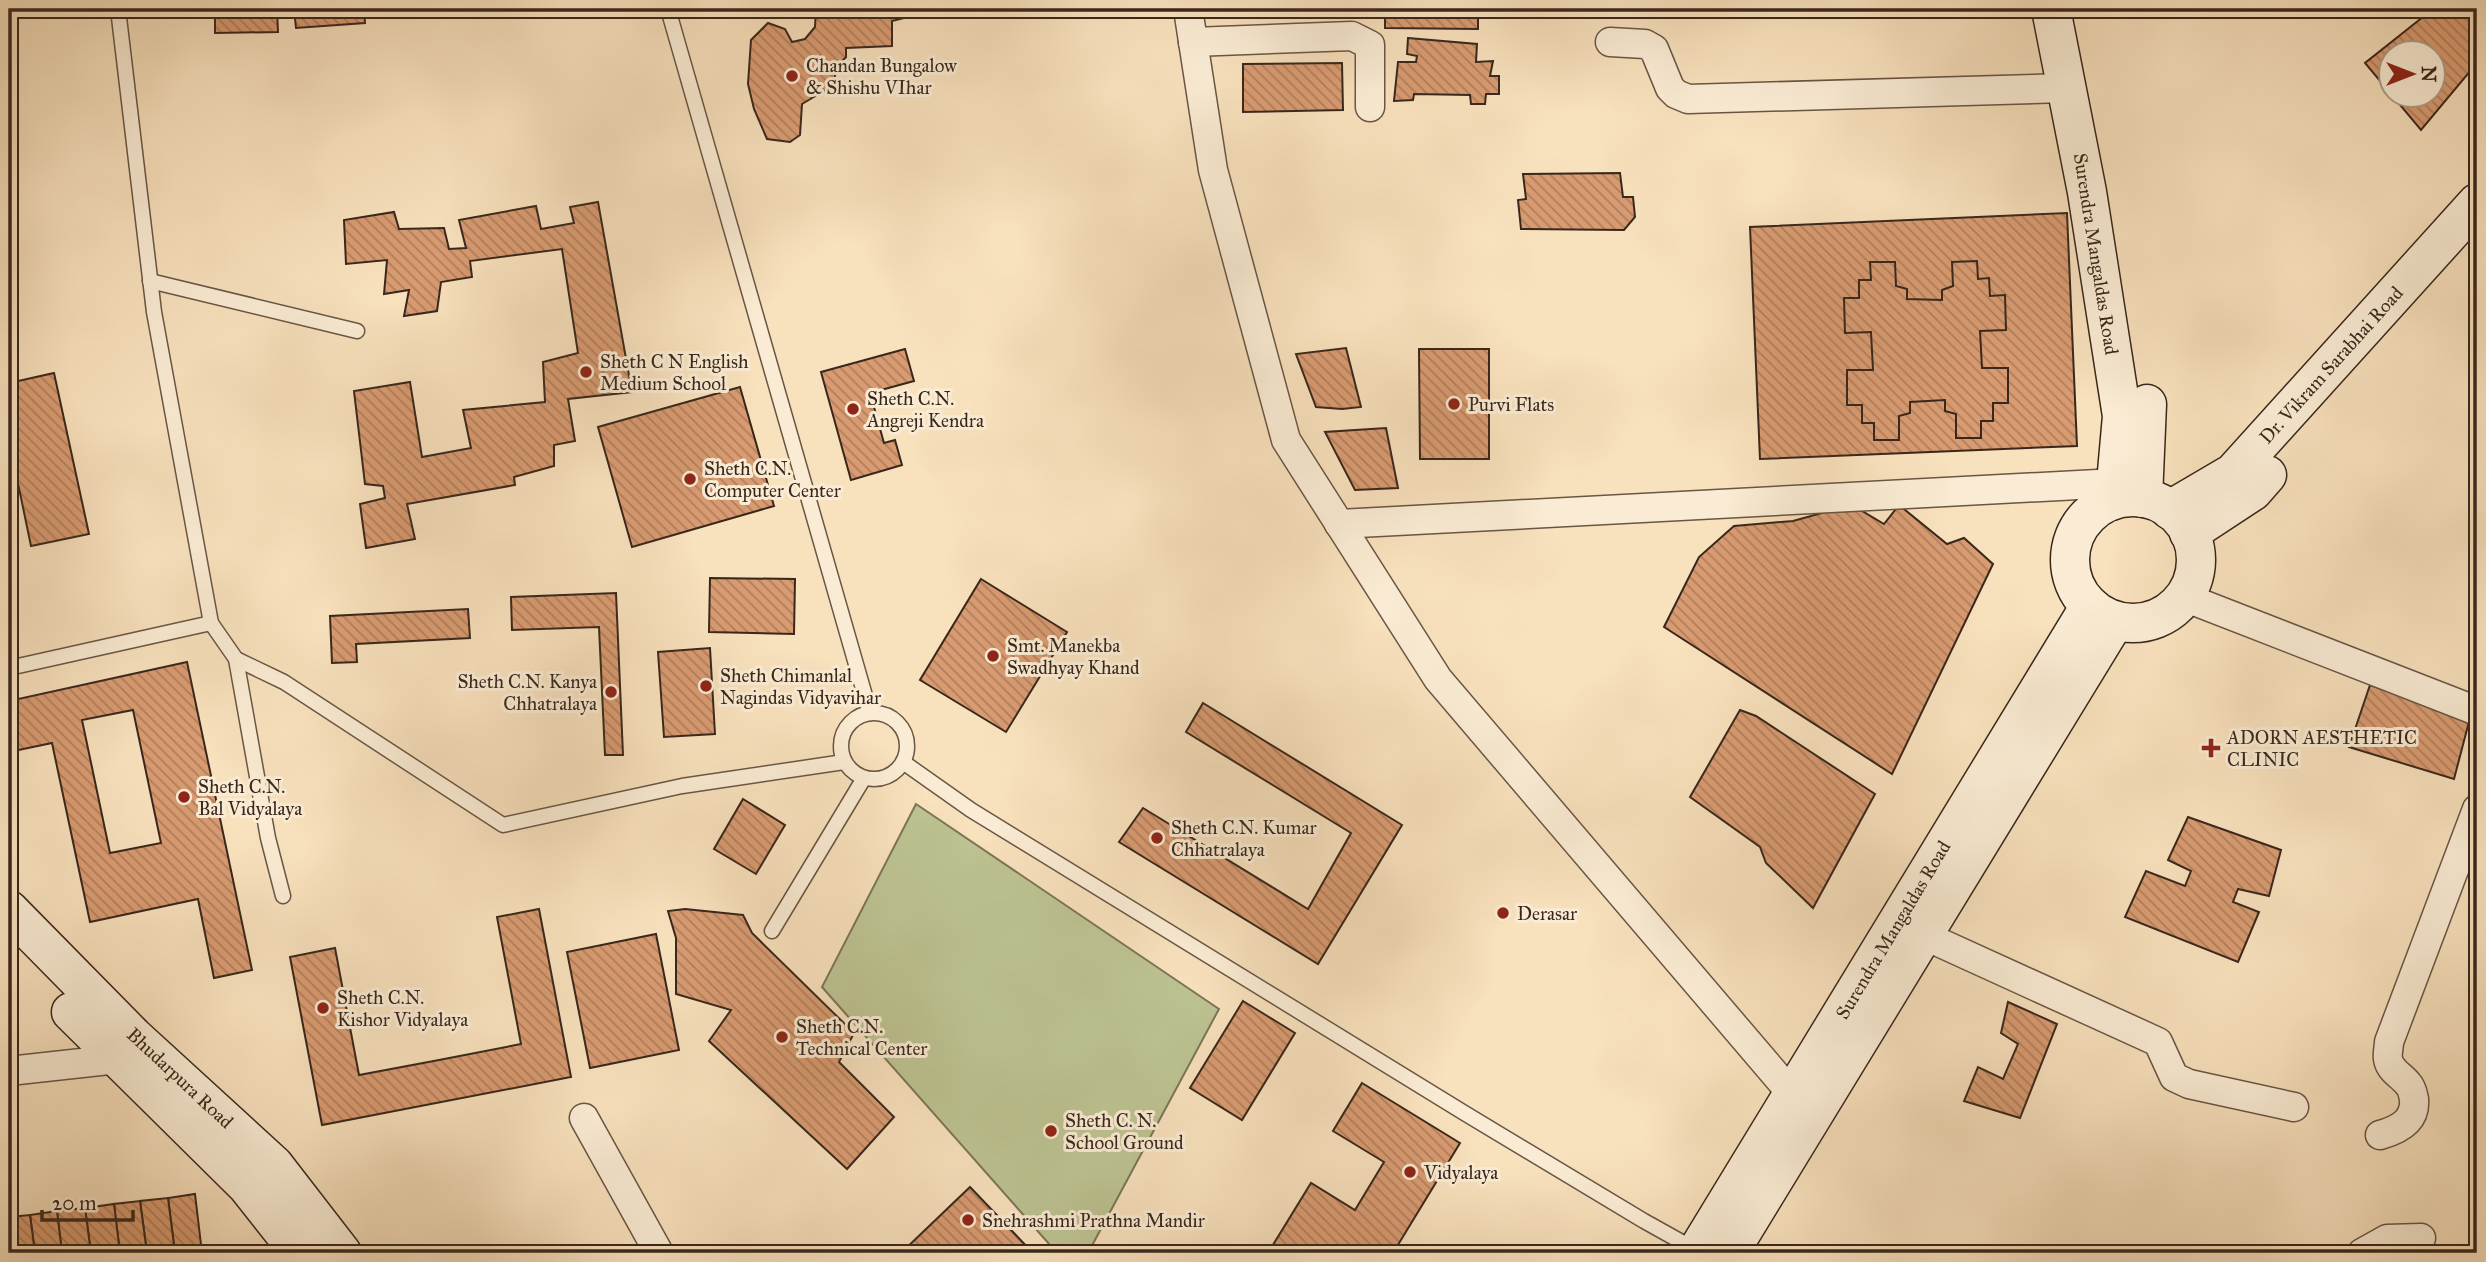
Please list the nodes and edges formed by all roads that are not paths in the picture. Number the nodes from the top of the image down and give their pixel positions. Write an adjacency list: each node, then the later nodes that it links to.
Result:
1 (118, 9): 12 (lane)
2 (668, 9): 22 (lane)
3 (1188, 9): 6 (street)
4 (2051, 9): 8 (main road, Surendra Mangaldas Road)
5 (2078, 9): 14 (main road, Surendra Mangaldas Road)
6 (1193, 42): 9 (street); 15 (street)
7 (1609, 42): 8 (street)
8 (2066, 88): 14 (main road, Surendra Mangaldas Road)
9 (1370, 107)
10 (2477, 203): 14 (main road, Dr. Vikram Sarabhai Road)
11 (2477, 243): 14 (main road, Dr. Vikram Sarabhai Road)
12 (150, 281): 13 (lane); 18 (lane)
13 (357, 331)
14 (2146, 505): 15 (street); 16 (main road); 17 (main road)
15 (1339, 524): 34 (street)
16 (2184, 597): 17 (main road); 21 (street)
17 (2103, 613): 30 (main road, Surendra Mangaldas Road); 34 (main road, Surendra Mangaldas Road)
18 (211, 622): 19 (lane); 20 (lane)
19 (236, 659): 23 (lane); 27 (lane)
20 (9, 668)
21 (2477, 711)
22 (870, 713): 23 (lane); 24 (lane)
23 (844, 762): 25 (lane)
24 (903, 762): 25 (lane); 39 (lane)
25 (864, 778): 29 (lane)
26 (2477, 809): 37 (street)
27 (283, 897)
28 (9, 910): 32 (main road, Bhudarpura Road)
29 (772, 931)
30 (1923, 935): 35 (street); 39 (main road, Surendra Mangaldas Road)
31 (9, 947): 32 (main road, Bhudarpura Road)
32 (130, 1051): 33 (street); 40 (main road, Bhudarpura Road); 41 (main road, Bhudarpura Road)
33 (9, 1071)
34 (1792, 1094): 39 (main road, Surendra Mangaldas Road)
35 (2294, 1107)
36 (584, 1118): 42 (street)
37 (2380, 1135)
38 (2421, 1238): 43 (street)
39 (1707, 1252)
40 (300, 1253)
41 (342, 1253)
42 (659, 1253)
43 (2362, 1253)

